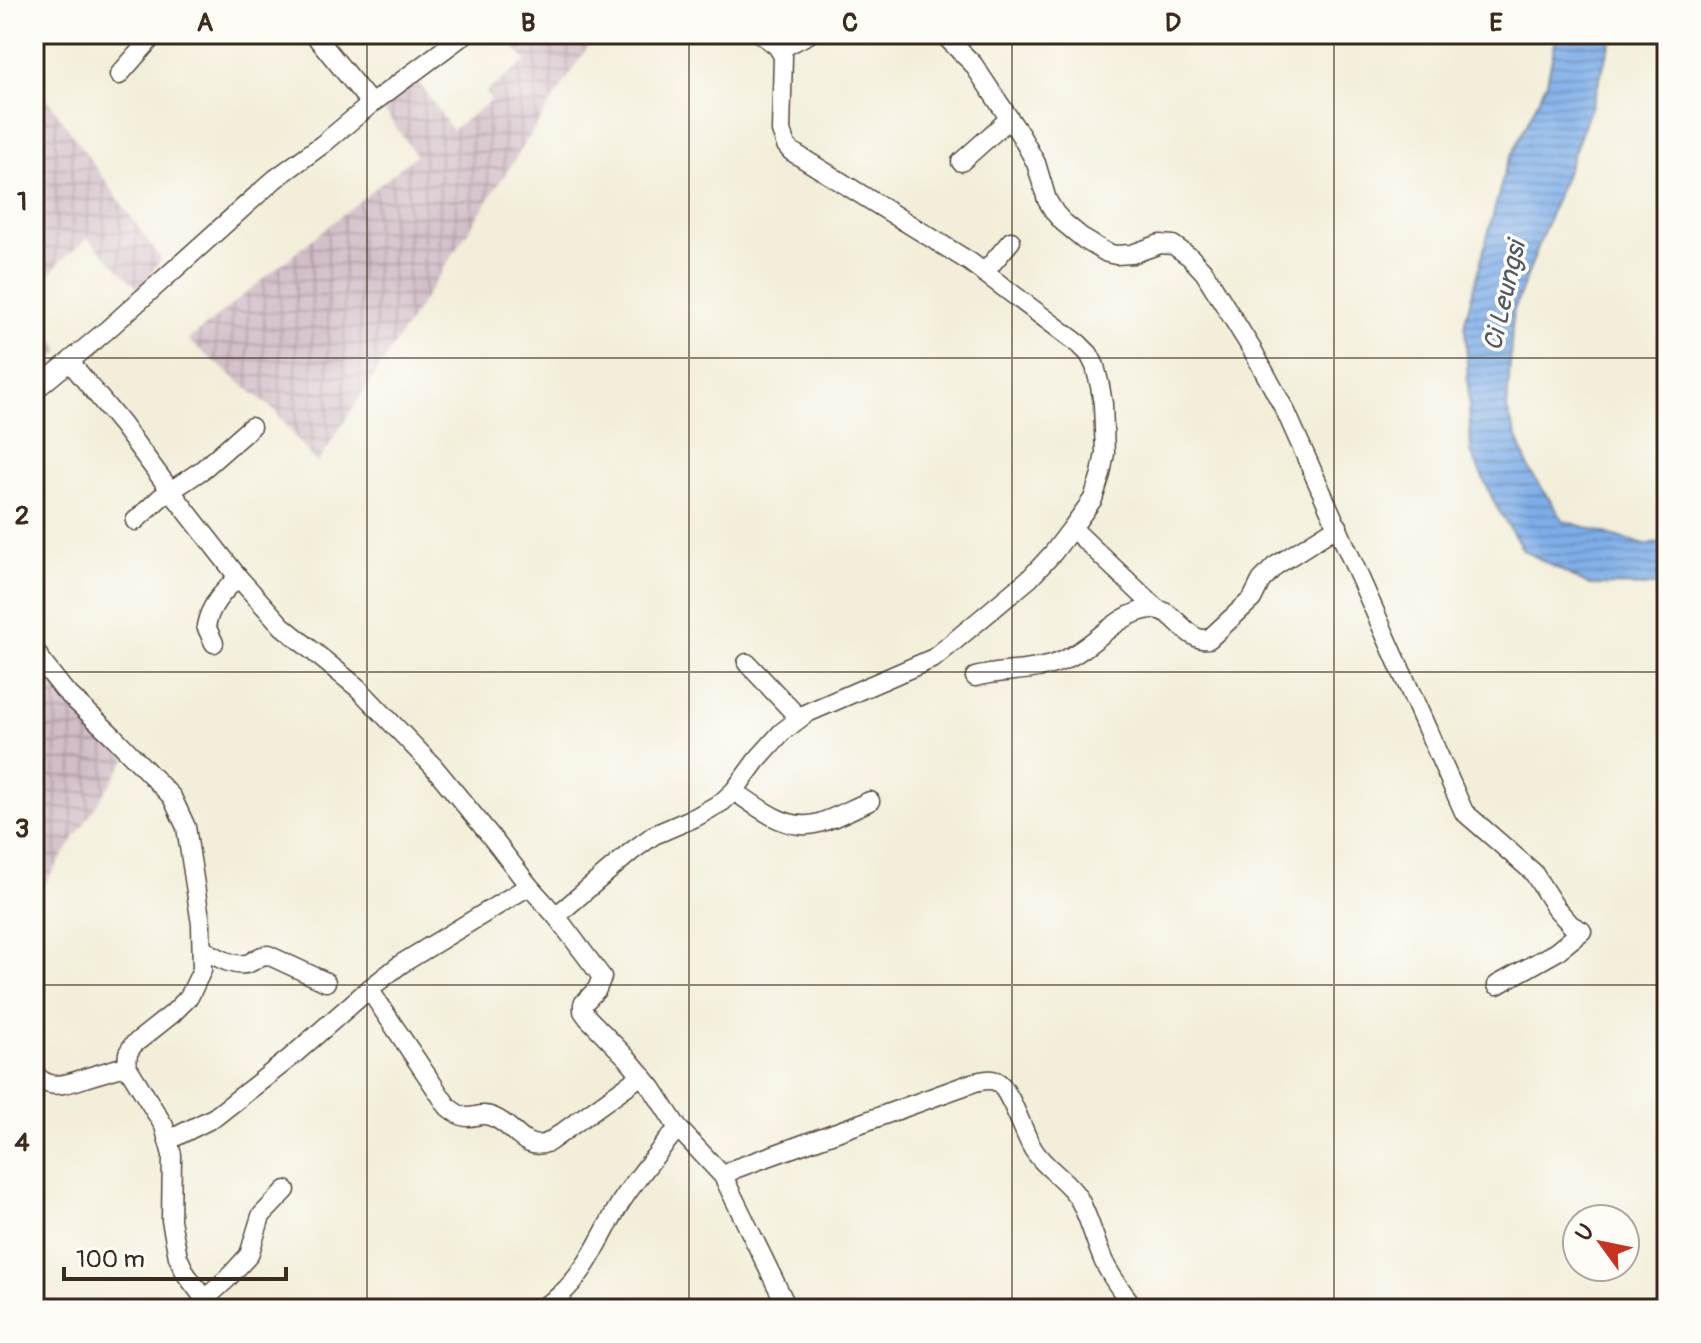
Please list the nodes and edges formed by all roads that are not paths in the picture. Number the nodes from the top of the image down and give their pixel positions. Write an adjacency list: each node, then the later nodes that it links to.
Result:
1 (155, 34): 8 (street)
2 (316, 34): 9 (street)
3 (761, 34): 7 (street)
4 (809, 34): 7 (street)
5 (943, 34): 10 (street)
6 (453, 37): 9 (street)
7 (780, 49): 13 (street)
8 (119, 75)
9 (371, 104): 14 (street)
10 (1009, 119): 11 (street); 19 (street)
11 (961, 162)
12 (1011, 241): 13 (street)
13 (984, 273): 20 (street)
14 (70, 362): 15 (street); 17 (street)
15 (34, 391)
16 (251, 427): 17 (street)
17 (170, 490): 18 (street); 21 (street)
18 (135, 521)
19 (1338, 526): 22 (street); 34 (street)
20 (1072, 528): 22 (street); 27 (street)
21 (238, 577): 23 (street); 30 (street)
22 (1157, 609): 26 (street)
23 (214, 643)
24 (34, 648): 32 (street)
25 (747, 663): 27 (street)
26 (975, 677)
27 (799, 718): 28 (street)
28 (734, 791): 29 (street); 31 (street)
29 (870, 801)
30 (529, 886): 31 (street); 35 (street)
31 (556, 916): 38 (street)
32 (202, 949): 33 (street); 36 (street)
33 (326, 982)
34 (1497, 985)
35 (369, 989): 38 (street); 40 (street)
36 (127, 1066): 37 (street); 40 (street)
37 (34, 1072)
38 (642, 1075): 39 (street)
39 (678, 1128): 41 (street); 44 (street)
40 (169, 1140): 43 (street)
41 (723, 1176): 45 (street); 46 (street)
42 (286, 1190): 43 (street)
43 (208, 1305)
44 (539, 1309)
45 (788, 1309)
46 (1135, 1309)

